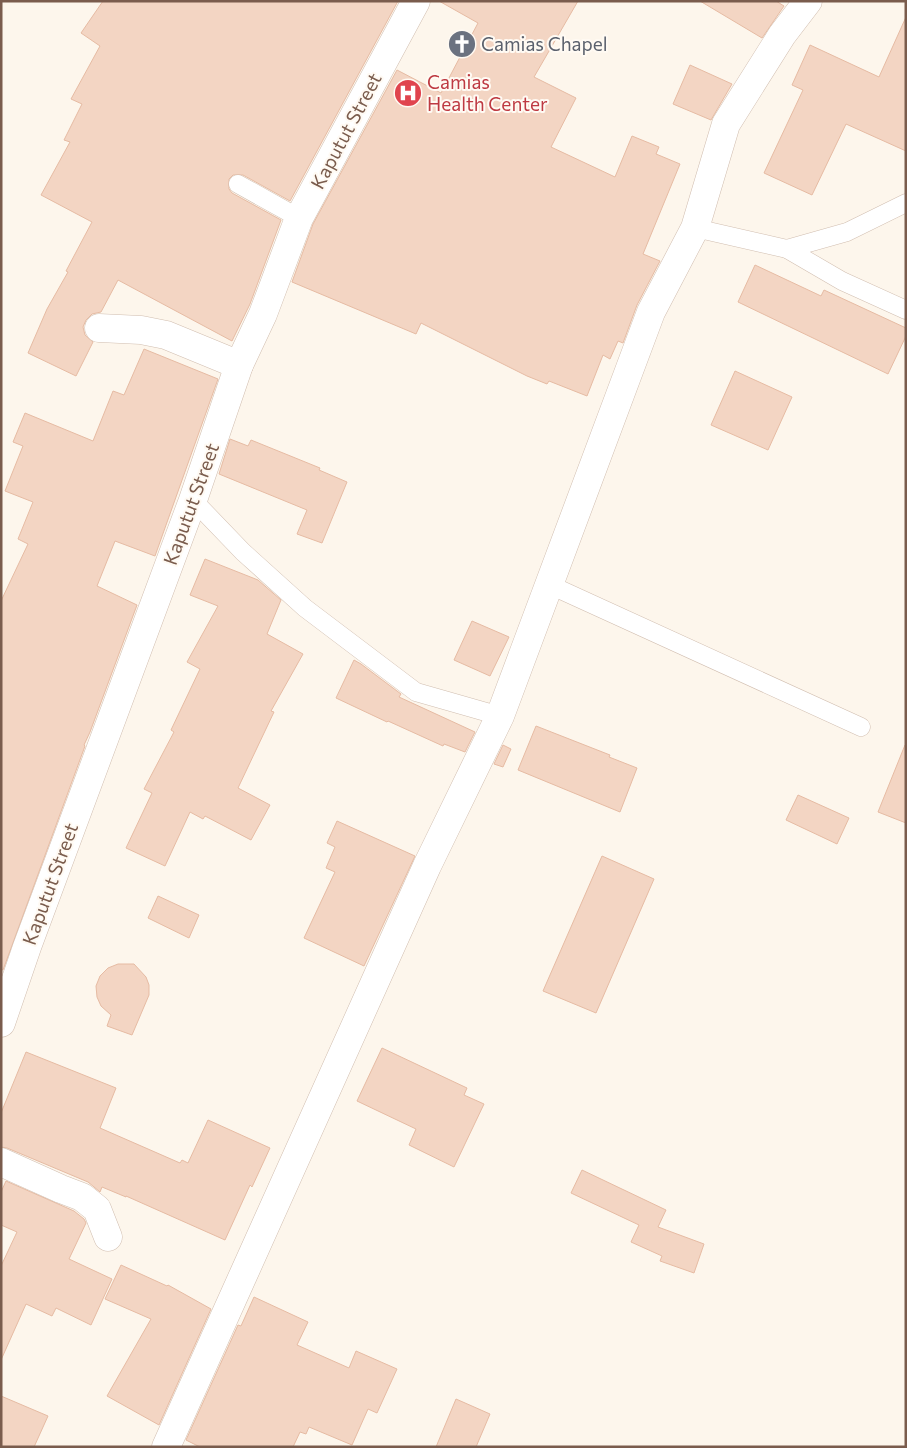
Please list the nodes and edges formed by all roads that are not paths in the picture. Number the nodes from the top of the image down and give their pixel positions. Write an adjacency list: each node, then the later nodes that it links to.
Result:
1 (416, 1): 5 (street, Kaputut Street)
2 (808, 1): 6 (street)
3 (238, 184): 5 (lane)
4 (906, 203): 7 (lane)
5 (299, 218): 10 (street, Kaputut Street)
6 (695, 228): 7 (lane); 12 (street)
7 (787, 248): 8 (lane)
8 (906, 310)
9 (99, 328): 10 (street)
10 (239, 365): 11 (street, Kaputut Street)
11 (193, 500): 13 (lane); 15 (street, Kaputut Street)
12 (550, 585): 13 (street); 14 (lane)
13 (500, 716): 18 (street)
14 (861, 727)
15 (1, 1023)
16 (1, 1162): 17 (street)
17 (108, 1237)
18 (166, 1447)

